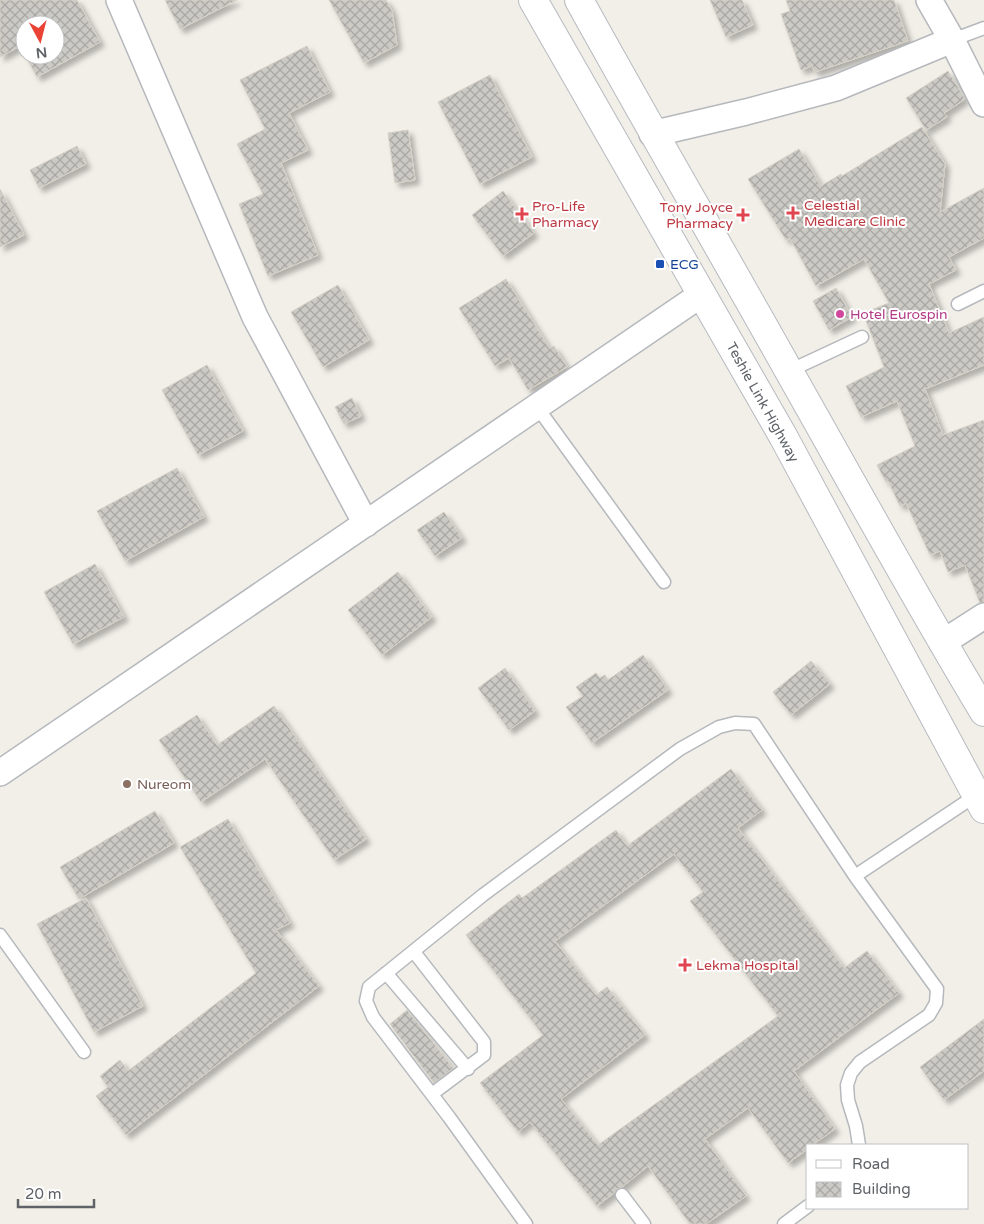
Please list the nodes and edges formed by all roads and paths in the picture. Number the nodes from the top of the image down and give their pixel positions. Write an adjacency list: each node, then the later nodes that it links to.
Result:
1 (119, 0): 15 (street)
2 (533, 0): 10 (main road, Teshie Link Highway)
3 (579, 0): 8 (main road)
4 (929, 0): 6 (street)
5 (984, 28): 6 (lane)
6 (952, 40): 7 (street); 8 (street)
7 (984, 104)
8 (652, 134): 13 (main road)
9 (984, 291): 11 (lane)
10 (702, 294): 14 (street); 21 (main road, Teshie Link Highway)
11 (958, 304)
12 (862, 338): 13 (lane)
13 (789, 371): 18 (main road)
14 (537, 408): 15 (street); 16 (lane)
15 (366, 524): 20 (street)
16 (664, 582)
17 (984, 616): 18 (street)
18 (942, 643): 19 (main road)
19 (984, 712)
20 (0, 773)
21 (981, 798): 22 (lane)
22 (856, 876): 24 (lane); 29 (lane)
23 (0, 935): 26 (lane)
24 (414, 952): 25 (lane); 27 (lane)
25 (386, 973): 27 (lane); 28 (lane)
26 (84, 1052)
27 (468, 1069): 28 (lane)
28 (432, 1094): 32 (lane)
29 (859, 1144)
30 (622, 1195): 33 (lane)
31 (806, 1208): 34 (lane)
32 (526, 1224)
33 (644, 1224)
34 (784, 1224)

